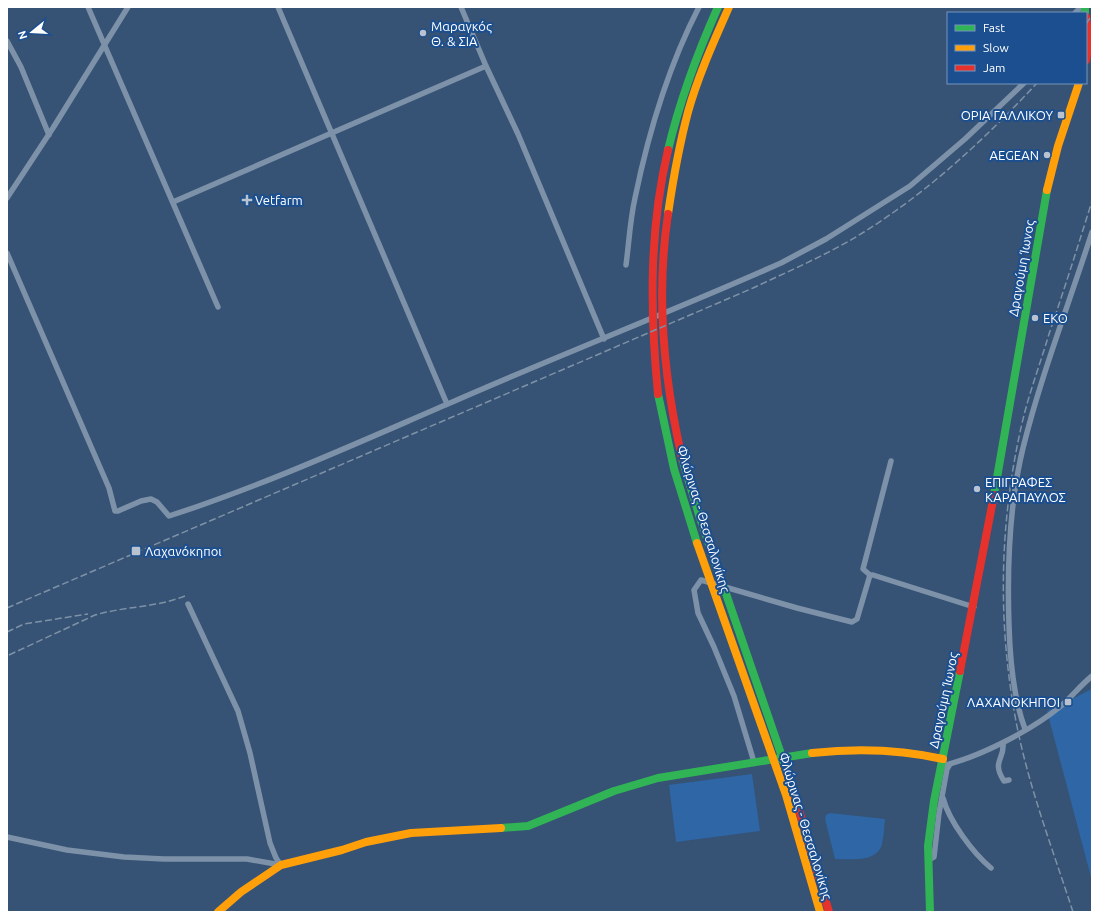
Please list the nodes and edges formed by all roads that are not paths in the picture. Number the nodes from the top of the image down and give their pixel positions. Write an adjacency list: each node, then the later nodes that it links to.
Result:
1 (88, 7): 10 (street)
2 (128, 7): 10 (street)
3 (278, 7): 15 (street)
4 (461, 7): 12 (street)
5 (699, 7): 21 (street)
6 (718, 7): 42 (main road, Φλώρινας - Θεσσαλονίκης)
7 (729, 7): 43 (main road, Φλώρινας - Θεσσαλονίκης)
8 (1087, 26): 11 (main road)
9 (7, 41): 16 (street)
10 (104, 44): 16 (street); 18 (street)
11 (1087, 54)
12 (486, 66): 15 (street); 23 (street)
13 (1023, 84): 23 (street)
14 (1079, 84): 28 (main road, Δραγούμη Ίωνος)
15 (331, 133): 18 (street); 24 (street)
16 (49, 134): 17 (street)
17 (7, 198)
18 (173, 202): 22 (street)
19 (1092, 232): 30 (street)
20 (7, 253): 24 (street)
21 (626, 265)
22 (218, 307)
23 (604, 339): 24 (street)
24 (447, 404)
25 (891, 461): 26 (street)
26 (870, 575): 28 (street); 32 (street)
27 (188, 604): 39 (street)
28 (974, 607): 33 (main road, Δραγούμη Ίωνος)
29 (1092, 676): 30 (street)
30 (1025, 729): 31 (street)
31 (1003, 743): 34 (street); 35 (street)
32 (754, 762): 33 (main road); 39 (main road)
33 (942, 762): 34 (street); 38 (main road, Δραγούμη Ίωνος)
34 (950, 764): 36 (street)
35 (1009, 780)
36 (943, 797): 38 (street); 40 (street)
37 (7, 837): 39 (street)
38 (928, 860): 44 (main road, Δραγούμη Ίωνος)
39 (281, 865): 41 (main road)
40 (991, 868)
41 (218, 912)
42 (820, 912)
43 (829, 912)
44 (930, 912)

